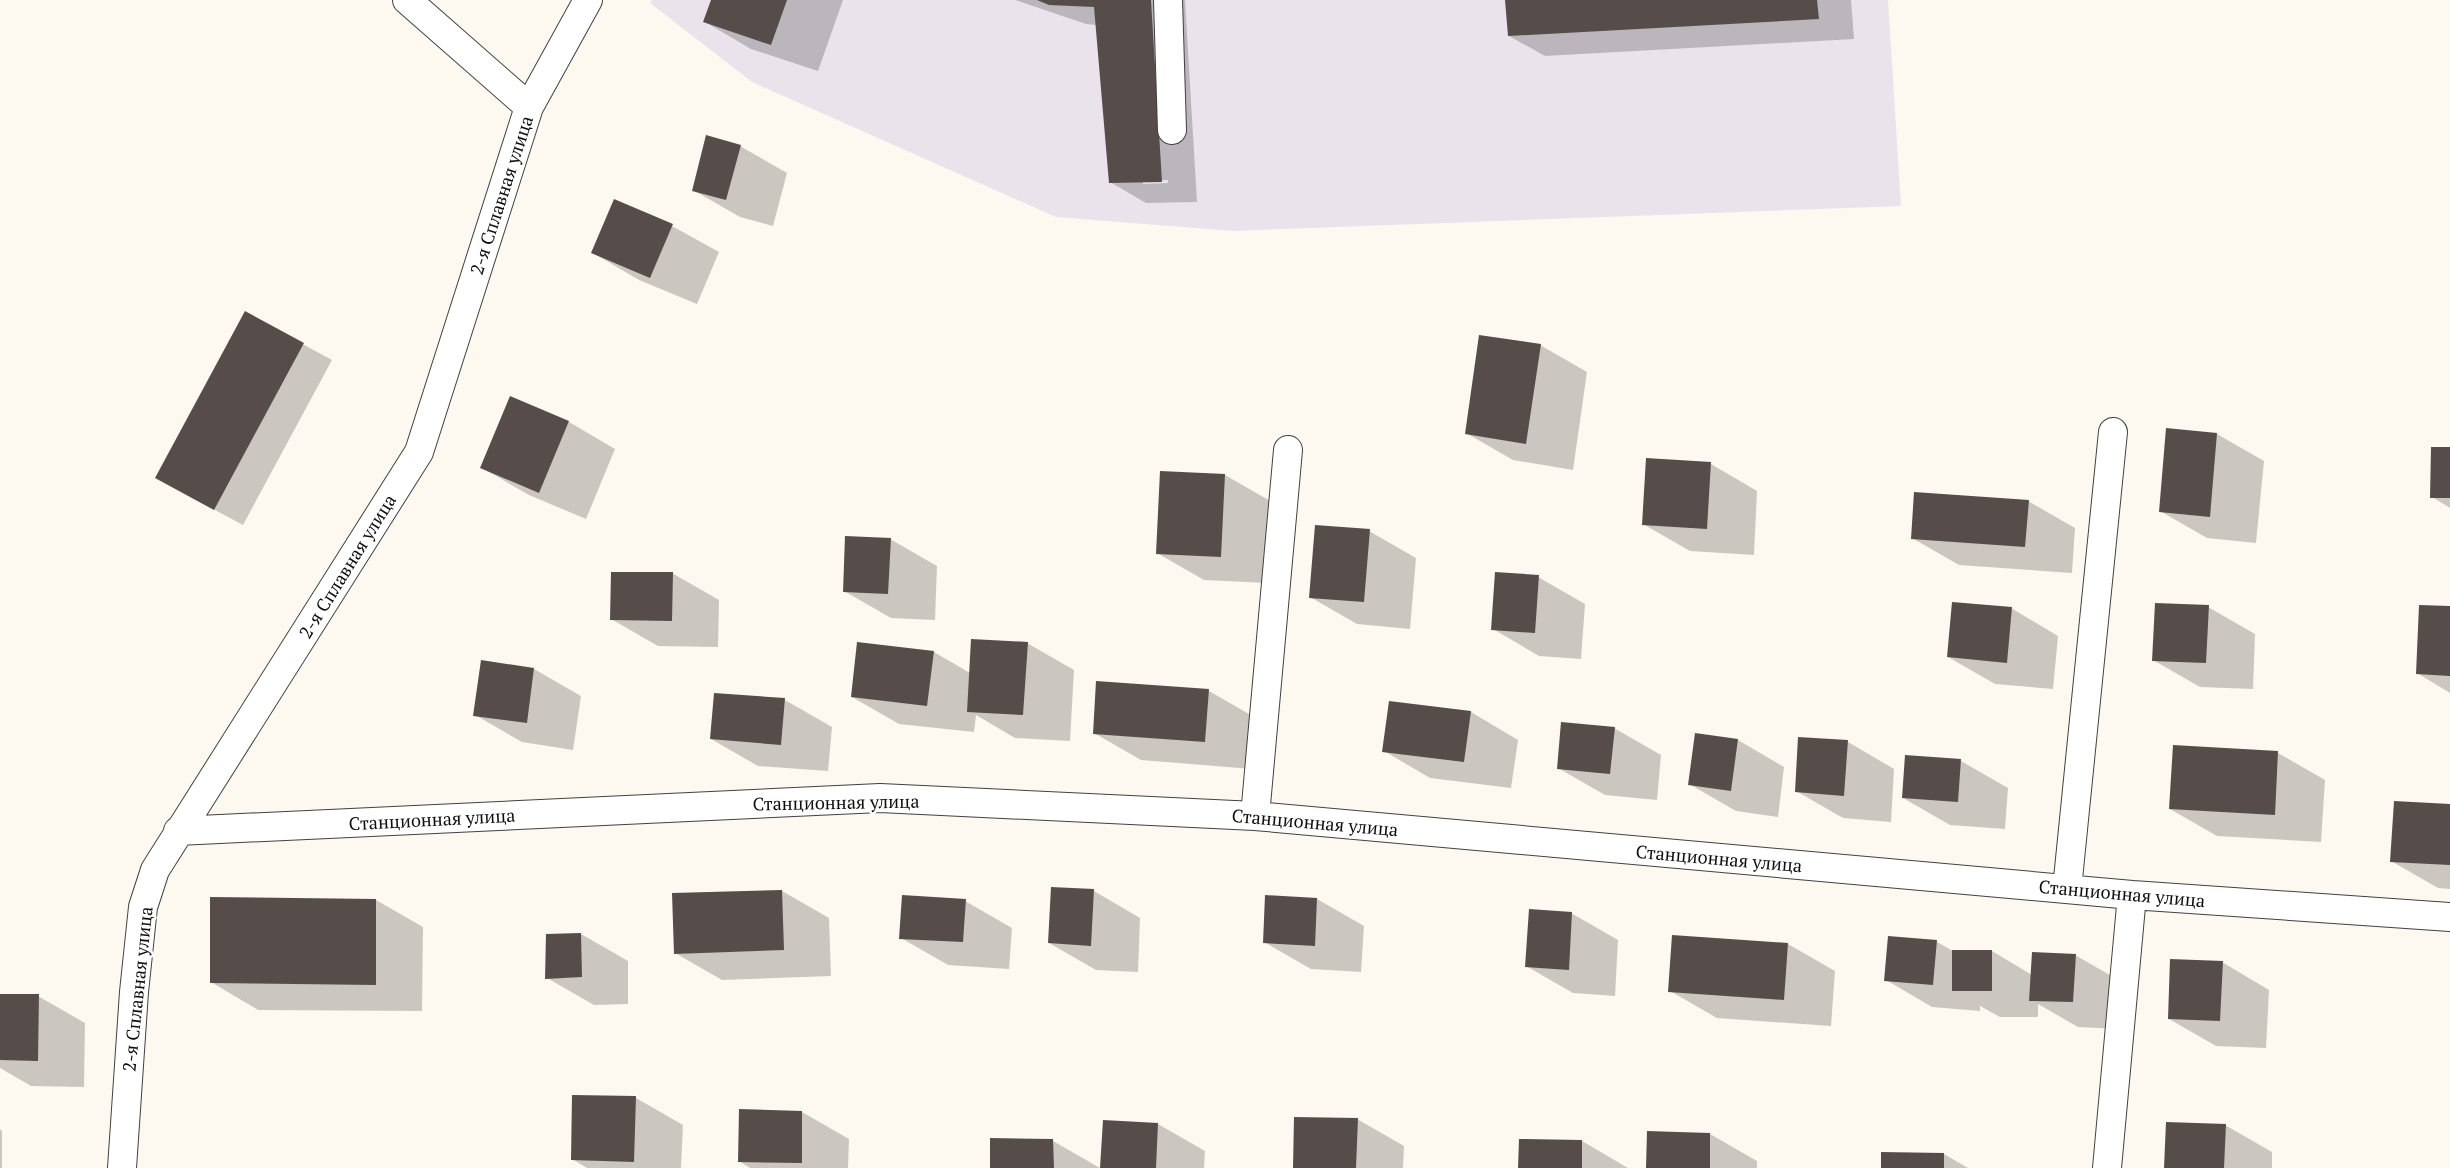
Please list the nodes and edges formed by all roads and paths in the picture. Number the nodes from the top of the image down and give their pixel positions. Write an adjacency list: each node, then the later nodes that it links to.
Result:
1 (407, 0): 4 (street, 2-я Сплавная улица)
2 (588, 0): 4 (street)
3 (1168, 0): 5 (street)
4 (529, 107): 9 (street, 2-я Сплавная улица)
5 (1172, 130)
6 (2113, 432): 10 (street)
7 (1288, 450): 8 (street)
8 (1255, 816): 9 (street, Станционная улица); 10 (street, Станционная улица)
9 (178, 831): 13 (street, 2-я Сплавная улица)
10 (2067, 889): 11 (street, Станционная улица)
11 (2132, 895): 12 (street, Станционная улица); 14 (street)
12 (2450, 917)
13 (122, 1168)
14 (2107, 1168)

